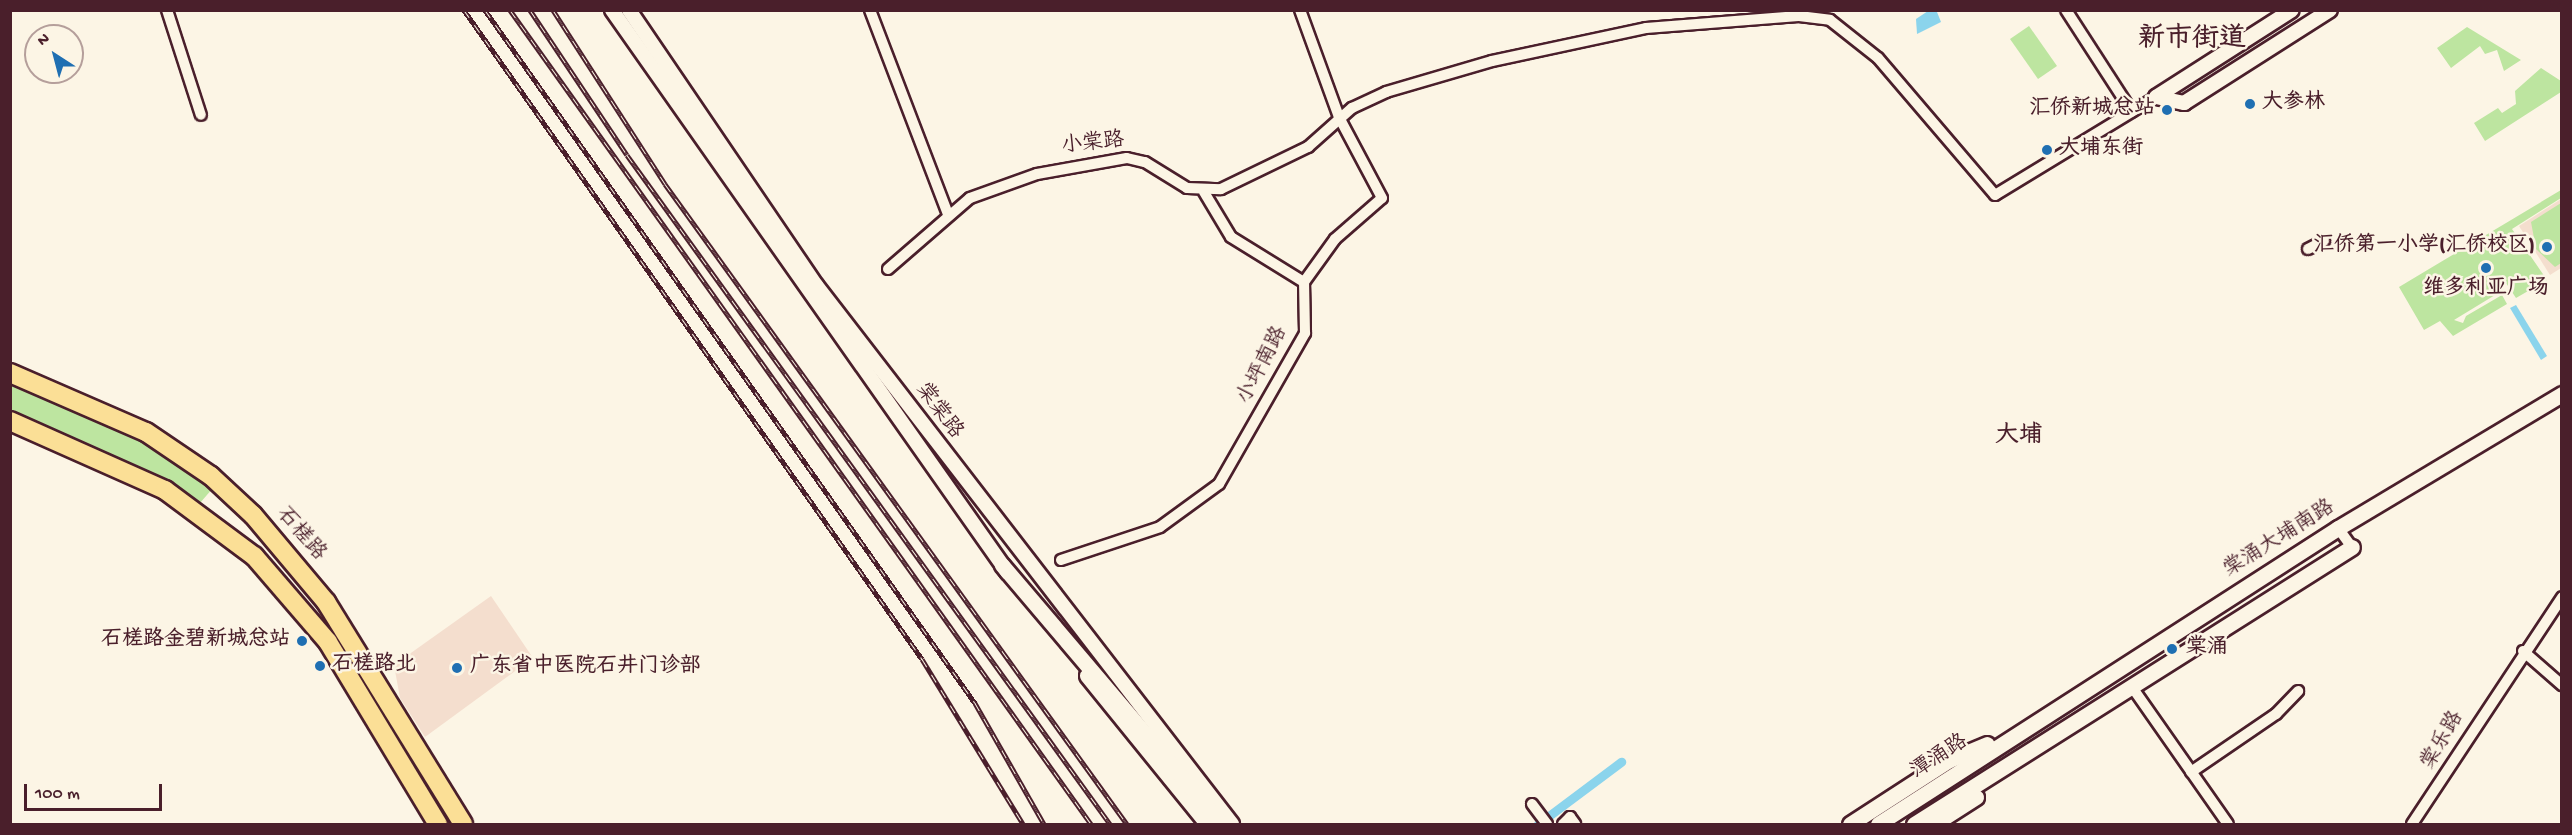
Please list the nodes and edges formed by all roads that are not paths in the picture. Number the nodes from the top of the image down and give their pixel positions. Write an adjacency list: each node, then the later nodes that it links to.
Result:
1 (167, 10): 11 (street)
2 (612, 10): 25 (street, 棠棠路)
3 (629, 10): 40 (street, 棠棠路)
4 (870, 10): 14 (street)
5 (1300, 10): 12 (street)
6 (2066, 10): 10 (street)
7 (2292, 10): 9 (street)
8 (2330, 10): 9 (street)
9 (2156, 97): 10 (street)
10 (2132, 112): 12 (street)
11 (201, 115)
12 (1339, 117): 13 (street); 18 (street)
13 (1204, 192): 14 (street, 小棠路); 18 (street)
14 (948, 214): 17 (street, 小棠路)
15 (2324, 241): 16 (street)
16 (2308, 249)
17 (888, 269)
18 (1304, 282): 24 (street, 小坪南路)
19 (10, 373): 37 (main road, 石槎路)
20 (2562, 394): 22 (main road, 棠涌大埔南路)
21 (10, 421): 36 (main road)
22 (2338, 528): 23 (street); 31 (main road, 棠涌大埔南路)
23 (2352, 547): 29 (main road, 棠涌大埔南路)
24 (1061, 560)
25 (1002, 565): 38 (street, 棠棠路); 39 (main road)
26 (2562, 597): 27 (street)
27 (2523, 651): 28 (street); 35 (street, 棠乐路)
28 (2562, 685)
29 (2132, 687): 32 (main road, 棠涌大埔南路); 33 (street)
30 (2298, 691): 33 (street)
31 (2026, 728): 42 (main road); 43 (main road, 潭涌路)
32 (2040, 749): 44 (main road, 潭涌路); 45 (main road)
33 (2191, 772): 46 (street)
34 (1532, 804): 41 (street)
35 (2413, 824)
36 (438, 825)
37 (463, 825)
38 (1207, 825)
39 (1222, 825)
40 (1232, 825)
41 (1547, 825)
42 (1850, 825)
43 (1878, 825)
44 (1914, 825)
45 (1934, 825)
46 (2228, 825)

